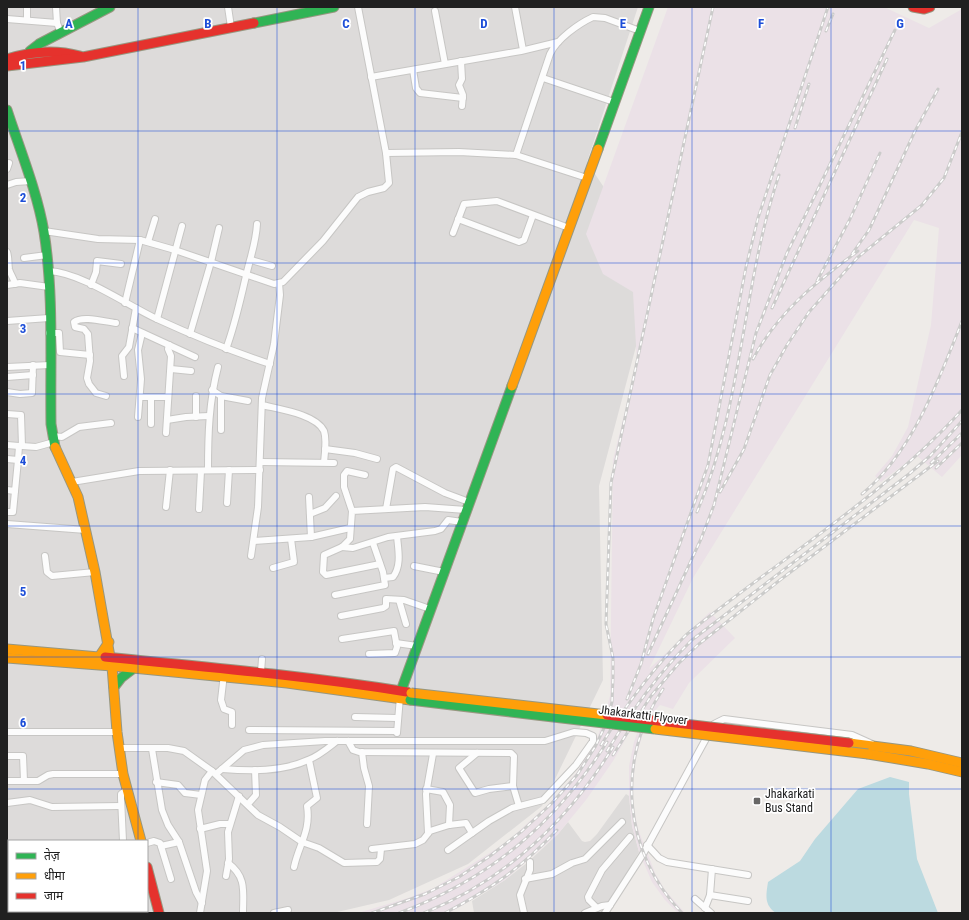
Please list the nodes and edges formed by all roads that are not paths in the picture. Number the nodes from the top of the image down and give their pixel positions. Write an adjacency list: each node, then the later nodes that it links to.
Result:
1 (27, 7): 13 (street)
2 (57, 7): 14 (street)
3 (110, 7): 17 (main road)
4 (228, 7): 15 (street)
5 (334, 7): 15 (main road)
6 (358, 7): 30 (street)
7 (515, 7): 20 (street)
8 (649, 7): 16 (main road)
9 (913, 7): 10 (main road)
10 (930, 7)
11 (435, 11): 28 (street)
12 (7, 19): 13 (street)
13 (27, 20): 14 (street)
14 (57, 23): 17 (street)
15 (231, 28): 24 (main road)
16 (640, 31): 19 (street); 33 (main road)
17 (61, 32): 18 (main road)
18 (47, 40): 21 (main road); 23 (main road)
19 (559, 42): 20 (street); 31 (street)
20 (523, 50): 25 (street)
21 (30, 51): 22 (main road); 26 (main road)
22 (41, 51): 23 (main road); 27 (main road)
23 (51, 51): 24 (main road)
24 (83, 58): 27 (main road)
25 (461, 61): 28 (street); 32 (street)
26 (9, 62): 27 (main road)
27 (42, 62)
28 (445, 64): 29 (street)
29 (413, 70): 30 (street); 32 (street)
30 (371, 77): 36 (street)
31 (543, 78): 33 (street); 37 (street)
32 (463, 98): 34 (street)
33 (614, 102): 38 (main road)
34 (462, 106)
35 (7, 110): 39 (main road)
36 (386, 152): 37 (street); 63 (street)
37 (516, 155): 38 (street)
38 (587, 178): 47 (main road)
39 (31, 182): 40 (street); 48 (main road)
40 (7, 184)
41 (533, 215): 43 (street); 43 (street); 47 (street)
42 (156, 219): 51 (street)
43 (458, 219): 49 (street)
44 (257, 224): 56 (street)
45 (182, 226): 52 (street)
46 (219, 228): 57 (street)
47 (569, 228): 132 (main road)
48 (44, 232): 50 (street); 54 (main road)
49 (453, 233)
50 (140, 240): 51 (street); 67 (street)
51 (148, 242): 52 (street)
52 (175, 250): 57 (street); 70 (street)
53 (7, 252): 62 (street)
54 (47, 255): 55 (street); 60 (main road)
55 (24, 258)
56 (251, 260): 59 (street); 61 (street)
57 (211, 262): 61 (street); 76 (street)
58 (121, 264): 65 (street)
59 (272, 266)
60 (49, 270): 65 (street); 66 (main road)
61 (246, 274): 63 (street); 78 (street)
62 (15, 284): 64 (street); 66 (street)
63 (279, 284): 81 (street)
64 (7, 285)
65 (91, 285): 67 (street)
66 (49, 287): 69 (main road)
67 (125, 303): 68 (street)
68 (136, 308): 70 (street); 73 (street)
69 (48, 318): 71 (street); 74 (main road)
70 (157, 319): 76 (street)
71 (7, 321)
72 (116, 323): 79 (street)
73 (132, 328): 75 (street); 89 (street)
74 (49, 333): 79 (street); 83 (main road)
75 (142, 333): 77 (street); 96 (street)
76 (190, 334): 78 (street)
77 (169, 346): 80 (street); 86 (street)
78 (226, 349): 81 (street)
79 (90, 355): 93 (street)
80 (195, 357)
81 (270, 364): 100 (street)
82 (33, 365): 83 (street); 84 (street); 88 (street)
83 (50, 365): 110 (main road)
84 (7, 367)
85 (218, 367): 91 (street)
86 (170, 369): 87 (street); 98 (street)
87 (191, 371)
88 (33, 375): 90 (street); 92 (street)
89 (124, 376)
90 (7, 378)
91 (212, 390): 95 (street); 102 (street)
92 (7, 392)
93 (106, 396)
94 (196, 396): 104 (street)
95 (221, 396): 99 (street); 108 (street)
96 (140, 397): 97 (street); 103 (street)
97 (151, 397): 98 (street); 107 (street)
98 (168, 397): 105 (street)
99 (248, 401)
100 (262, 405): 113 (street); 117 (street)
101 (7, 414): 112 (street)
102 (209, 416): 104 (street); 122 (street)
103 (138, 417)
104 (196, 417): 105 (street)
105 (166, 420): 109 (street)
106 (111, 423): 110 (street)
107 (151, 424)
108 (221, 430)
109 (166, 433)
110 (54, 439): 112 (street); 126 (main road)
111 (7, 445): 112 (street)
112 (21, 446): 116 (street)
113 (325, 449): 115 (street); 118 (street)
114 (7, 459): 116 (street)
115 (378, 459)
116 (18, 460): 128 (street)
117 (260, 462): 118 (street); 124 (street)
118 (324, 462): 119 (street)
119 (334, 463)
120 (170, 470): 121 (street); 126 (street); 133 (street)
121 (201, 470): 122 (street); 135 (street)
122 (208, 470): 123 (street)
123 (229, 470): 124 (street); 131 (street)
124 (260, 470): 146 (street)
125 (365, 475): 136 (street)
126 (72, 482): 142 (main road)
127 (7, 490): 128 (street)
128 (15, 491): 137 (street)
129 (336, 496): 138 (street)
130 (309, 497): 138 (street)
131 (228, 503)
132 (468, 506): 134 (street); 134 (street); 139 (main road)
133 (166, 507)
134 (386, 508): 136 (street)
135 (199, 509)
136 (352, 511): 141 (street)
137 (7, 512)
138 (310, 514): 144 (street)
139 (462, 522): 143 (street); 155 (main road)
140 (7, 524): 142 (street)
141 (350, 528): 144 (street); 148 (street)
142 (86, 530): 154 (main road)
143 (397, 536): 147 (street); 156 (street)
144 (311, 537): 145 (street)
145 (291, 539): 146 (street); 153 (street)
146 (254, 541): 150 (street)
147 (373, 543): 148 (street); 151 (street)
148 (342, 547): 151 (street)
149 (45, 556): 154 (street)
150 (251, 556)
151 (380, 564): 156 (street)
152 (414, 566): 155 (street)
153 (273, 568)
154 (95, 572): 163 (main road)
155 (444, 572): 159 (main road)
156 (384, 578): 157 (street)
157 (335, 595)
158 (399, 600): 159 (street); 160 (street); 161 (street)
159 (430, 609): 165 (main road)
160 (341, 616)
161 (406, 624)
162 (342, 639): 164 (street)
163 (109, 642): 168 (main road); 171 (main road)
164 (396, 643): 165 (street); 167 (street)
165 (417, 646): 176 (main road)
166 (7, 649): 168 (main road)
167 (369, 654)
168 (94, 657): 171 (main road)
169 (7, 658): 171 (main road)
170 (262, 660): 173 (street)
171 (111, 661): 172 (main road); 174 (main road); 175 (main road)
172 (134, 668): 174 (main road); 175 (main road)
173 (261, 672): 174 (main road); 176 (main road)
174 (224, 673): 176 (main road); 179 (street)
175 (114, 687): 183 (main road)
176 (405, 696): 178 (street); 188 (main road, Jhakarkatti Flyover, bridge); 200 (main road, Jhakarkatti Flyover, bridge)
177 (355, 717): 178 (street)
178 (397, 718): 181 (street)
179 (232, 724)
180 (249, 730): 181 (street)
181 (397, 731): 187 (street)
182 (7, 732): 183 (street)
183 (117, 732): 189 (main road)
184 (515, 740): 187 (street); 192 (street); 214 (street)
185 (337, 741): 186 (street); 196 (street); 198 (street)
186 (348, 741): 187 (street); 191 (street)
187 (396, 741)
188 (875, 745): 197 (main road, Jhakarkatti Flyover); 228 (street)
189 (119, 748): 190 (street); 202 (main road)
190 (152, 749): 201 (street); 205 (street)
191 (362, 752): 194 (street); 217 (street)
192 (508, 752): 193 (street); 206 (street)
193 (477, 753): 194 (street); 206 (street)
194 (433, 754): 208 (street)
195 (7, 756): 204 (street)
196 (309, 760): 199 (street); 226 (street)
197 (962, 763)
198 (222, 769): 199 (street); 201 (street)
199 (255, 770): 212 (street)
200 (962, 772)
201 (214, 773): 209 (street); 210 (street)
202 (123, 774): 204 (street); 207 (main road)
203 (7, 781): 204 (street)
204 (24, 781)
205 (156, 782): 209 (street); 225 (street)
206 (513, 786): 214 (street)
207 (126, 790): 213 (street); 224 (main road)
208 (426, 790): 218 (street); 220 (street)
209 (201, 795): 219 (street)
210 (239, 796): 212 (street); 216 (street)
211 (7, 802): 213 (street)
212 (248, 804): 226 (street)
213 (121, 806): 223 (street)
214 (519, 806): 221 (street)
215 (622, 822): 241 (street)
216 (229, 824): 219 (street); 234 (street)
217 (367, 824)
218 (449, 825): 220 (street); 221 (street)
219 (200, 829): 245 (street)
220 (428, 833): 231 (street)
221 (472, 833): 232 (street)
222 (630, 836): 247 (street)
223 (123, 840)
224 (141, 840)
225 (179, 842): 229 (street); 245 (street)
226 (302, 842): 231 (street); 235 (street)
227 (148, 843): 229 (street)
228 (647, 845): 236 (street); 246 (street)
229 (161, 846): 240 (street)
230 (372, 849): 231 (street)
231 (381, 849)
232 (448, 850)
233 (530, 862): 241 (street)
234 (228, 863): 239 (street); 253 (street)
235 (294, 867)
236 (712, 869): 238 (street); 242 (street)
237 (148, 871): 250 (main road)
238 (748, 875)
239 (226, 876)
240 (171, 879)
241 (525, 879): 255 (street)
242 (710, 895): 244 (street); 248 (street)
243 (695, 899): 248 (street)
244 (748, 901)
245 (202, 903): 251 (street)
246 (610, 905): 247 (street); 257 (street)
247 (597, 908): 256 (street)
248 (705, 908): 258 (street)
249 (288, 910): 254 (street)
250 (159, 913)
251 (200, 913)
252 (237, 913): 253 (street)
253 (243, 913)
254 (274, 913)
255 (524, 913)
256 (585, 913)
257 (605, 913)
258 (711, 913)

